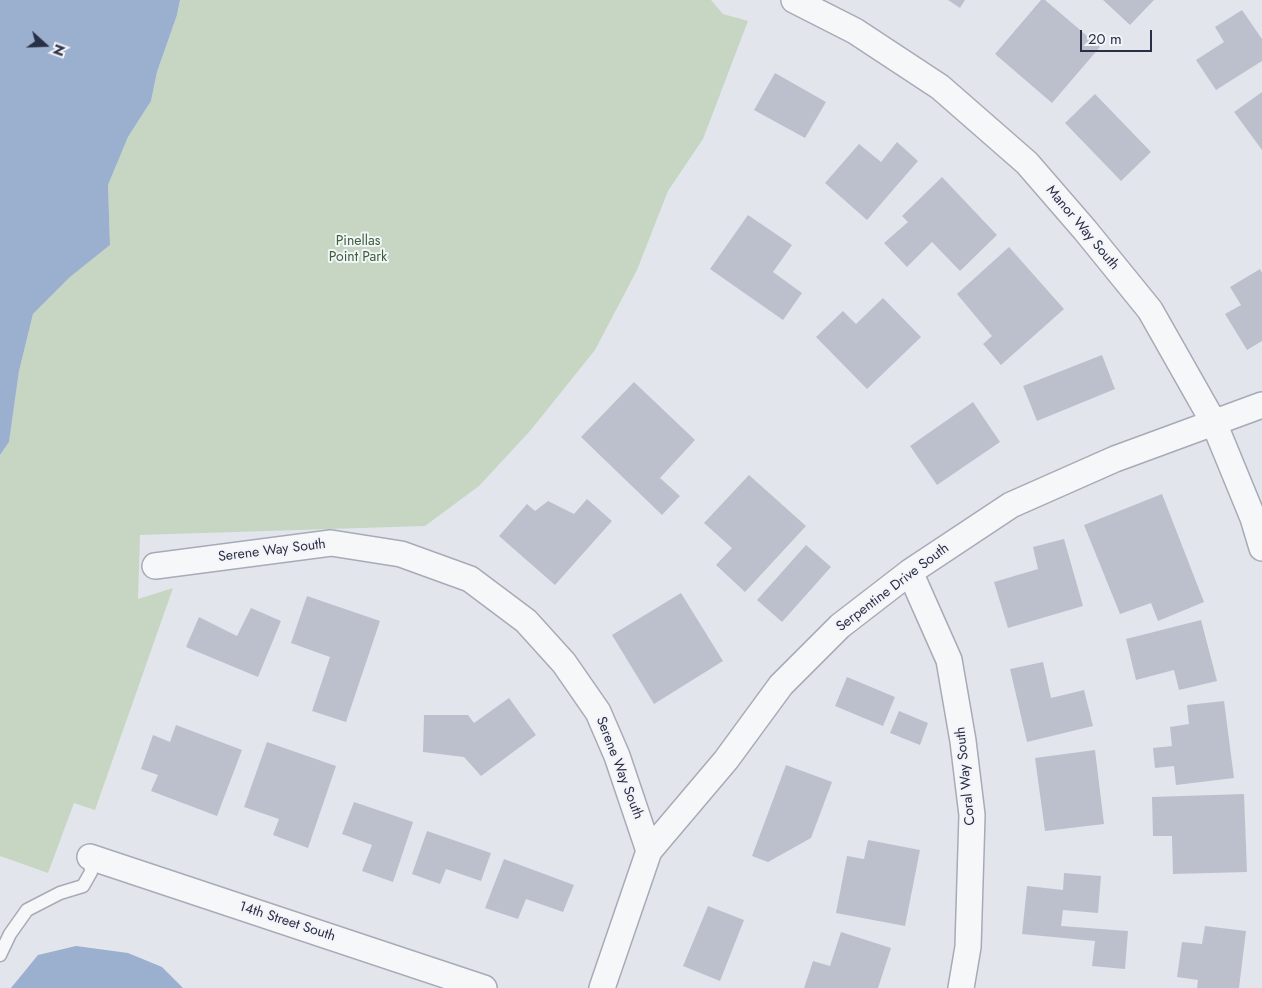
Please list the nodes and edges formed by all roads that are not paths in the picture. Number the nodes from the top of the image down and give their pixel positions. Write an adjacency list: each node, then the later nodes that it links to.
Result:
1 (794, 0): 3 (street, Manor Way South)
2 (1262, 405): 3 (street, Serpentine Drive South)
3 (1214, 423): 4 (street, Manor Way South); 6 (street, Serpentine Drive South)
4 (1262, 548)
5 (155, 566): 7 (street, Serene Way South)
6 (910, 572): 7 (street, Serpentine Drive South); 12 (street, Coral Way South)
7 (650, 851): 11 (street, Serpentine Drive South)
8 (90, 857): 9 (lane); 10 (street, 14th Street South)
9 (0, 955)
10 (484, 988)
11 (602, 988)
12 (961, 988)

